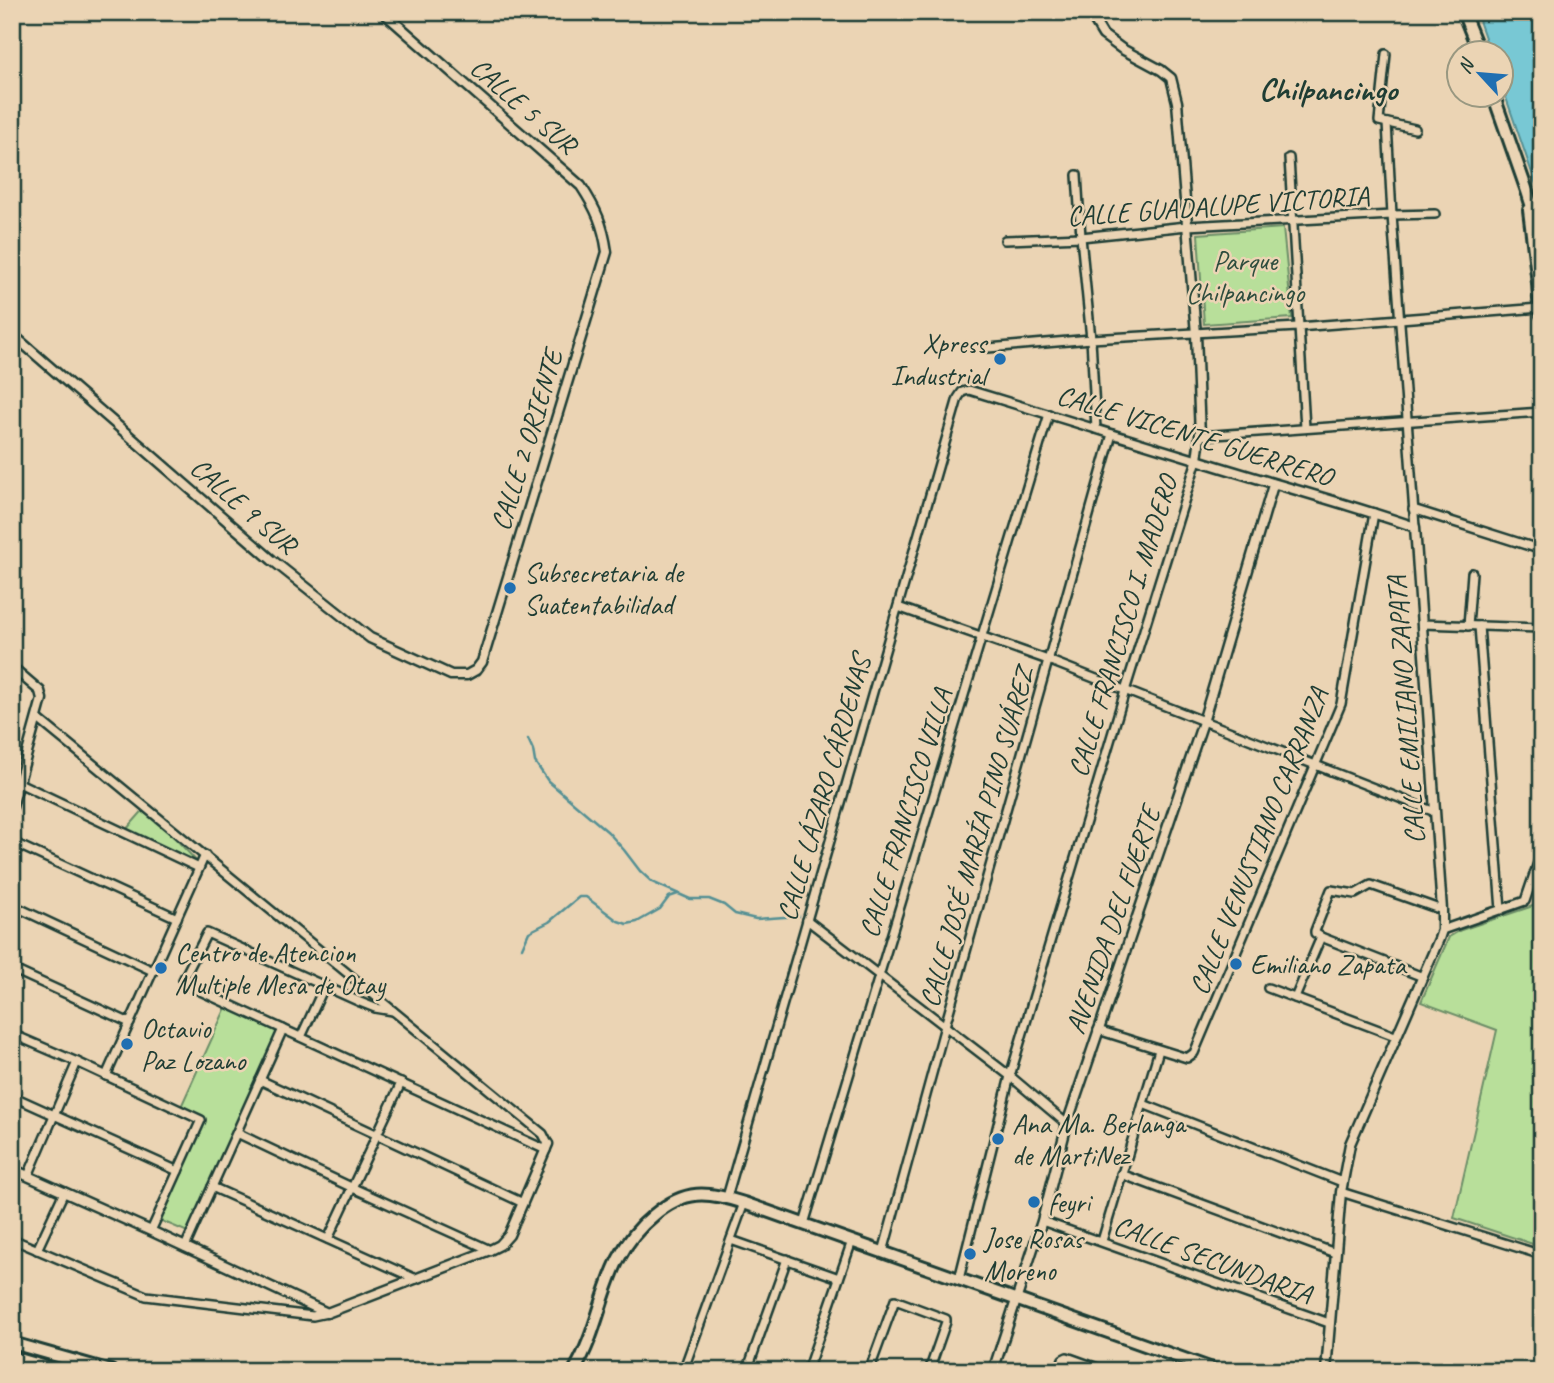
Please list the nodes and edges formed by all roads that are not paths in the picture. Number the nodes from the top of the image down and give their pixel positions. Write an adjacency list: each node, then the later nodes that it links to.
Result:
1 (383, 12): 12 (street, CALLE 5 SUR)
2 (1089, 12): 16 (street, CALLE FRANCISCO I. MADERO)
3 (1464, 12): 4 (main road)
4 (1474, 38)
5 (1386, 54): 7 (street, CALLE EMILIANO ZAPATA)
6 (1498, 108): 11 (main road)
7 (1387, 123): 8 (street); 14 (street, CALLE EMILIANO ZAPATA)
8 (1415, 129)
9 (1289, 158): 15 (street)
10 (1077, 175): 17 (street)
11 (1527, 191): 18 (main road); 20 (main road)
12 (597, 211): 50 (street, CALLE 2 ORIENTE)
13 (1435, 214): 14 (street, CALLE GUADALUPE VICTORIA)
14 (1392, 215): 15 (street, CALLE GUADALUPE VICTORIA); 21 (street, CALLE EMILIANO ZAPATA)
15 (1292, 220): 16 (street, CALLE GUADALUPE VICTORIA); 22 (street)
16 (1187, 226): 17 (street, CALLE GUADALUPE VICTORIA); 24 (street, CALLE FRANCISCO I. MADERO)
17 (1081, 237): 19 (street, CALLE GUADALUPE VICTORIA); 25 (street)
18 (1542, 239)
19 (1005, 240)
20 (1541, 311): 21 (street)
21 (1399, 319): 22 (street); 30 (street, CALLE EMILIANO ZAPATA)
22 (1298, 327): 24 (street); 31 (street)
23 (12, 334): 50 (street, CALLE 9 SUR)
24 (1196, 334): 25 (street); 34 (street, CALLE FRANCISCO I. MADERO)
25 (1091, 339): 26 (street); 32 (street)
26 (988, 348)
27 (962, 392): 29 (street, CALLE VICENTE GUERRERO); 42 (street, CALLE LÁZARO CÁRDENAS)
28 (1542, 412): 30 (street)
29 (1049, 414): 32 (street, CALLE VICENTE GUERRERO); 47 (street, CALLE FRANCISCO VILLA)
30 (1406, 422): 31 (street); 37 (street, CALLE EMILIANO ZAPATA)
31 (1305, 428): 34 (street)
32 (1096, 429): 33 (street, CALLE VICENTE GUERRERO)
33 (1112, 434): 35 (street, CALLE VICENTE GUERRERO); 48 (street, CALLE JOSÉ MARÍA PINO SUÁREZ)
34 (1200, 436): 35 (street, CALLE FRANCISCO I. MADERO)
35 (1197, 460): 36 (street, CALLE VICENTE GUERRERO); 51 (street, CALLE FRANCISCO I. MADERO)
36 (1273, 485): 38 (street, CALLE VICENTE GUERRERO); 53 (street, AVENIDA DEL FUERTE)
37 (1413, 509): 39 (street, CALLE EMILIANO ZAPATA); 40 (street)
38 (1374, 513): 39 (street, CALLE VICENTE GUERRERO); 54 (street, CALLE VENUSTIANO CARRANZA)
39 (1415, 527): 43 (street, CALLE EMILIANO ZAPATA)
40 (1542, 550)
41 (1472, 573): 44 (street)
42 (898, 607): 47 (street); 66 (street, CALLE LÁZARO CÁRDENAS)
43 (1422, 624): 44 (street); 57 (street, CALLE EMILIANO ZAPATA)
44 (1468, 626): 45 (street)
45 (1479, 626): 46 (street); 64 (street)
46 (1542, 628)
47 (981, 637): 48 (street); 71 (street, CALLE FRANCISCO VILLA)
48 (1048, 660): 51 (street); 78 (street, CALLE JOSÉ MARÍA PINO SUÁREZ)
49 (12, 667): 52 (street)
50 (467, 675)
51 (1125, 691): 53 (street); 87 (street, CALLE FRANCISCO I. MADERO)
52 (37, 718): 55 (street); 60 (street)
53 (1203, 722): 54 (street); 80 (street, AVENIDA DEL FUERTE)
54 (1315, 765): 57 (street); 84 (street, CALLE VENUSTIANO CARRANZA)
55 (19, 783): 56 (street); 61 (street)
56 (12, 807)
57 (1435, 812): 63 (street, CALLE EMILIANO ZAPATA)
58 (12, 842): 65 (street)
59 (1542, 851): 64 (street)
60 (205, 855): 61 (street); 76 (street)
61 (199, 868): 65 (street)
62 (12, 905): 70 (street)
63 (1442, 910): 67 (street, CALLE EMILIANO ZAPATA); 68 (street)
64 (1501, 910): 67 (street)
65 (177, 918): 70 (street)
66 (807, 920): 71 (street); 106 (street, CALLE LÁZARO CÁRDENAS)
67 (1442, 930): 72 (street, CALLE EMILIANO ZAPATA)
68 (1321, 937): 72 (street); 75 (street)
69 (12, 969): 77 (street)
70 (153, 971): 77 (street)
71 (878, 974): 78 (street); 110 (street, CALLE FRANCISCO VILLA)
72 (1423, 977): 82 (street, CALLE EMILIANO ZAPATA)
73 (325, 985): 76 (street); 79 (street); 83 (street)
74 (1268, 988): 75 (street)
75 (1295, 998): 82 (street)
76 (394, 1011): 96 (street)
77 (130, 1023): 86 (street)
78 (945, 1026): 87 (street); 120 (street, CALLE JOSÉ MARÍA PINO SUÁREZ)
79 (283, 1029): 83 (street); 88 (street)
80 (1098, 1030): 84 (street); 93 (street, AVENIDA DEL FUERTE)
81 (12, 1034): 85 (street)
82 (1395, 1036): 101 (street, CALLE EMILIANO ZAPATA)
83 (301, 1037): 89 (street)
84 (1159, 1050): 91 (street)
85 (77, 1062): 86 (street); 92 (street)
86 (106, 1076): 98 (street)
87 (1010, 1076): 93 (street); 126 (street, CALLE FRANCISCO I. MADERO)
88 (260, 1080): 94 (street); 95 (street)
89 (401, 1083): 95 (street); 96 (street)
90 (12, 1096): 92 (street)
91 (1143, 1104): 99 (street); 101 (street)
92 (54, 1115): 98 (street); 100 (street)
93 (1067, 1124): 109 (street, AVENIDA DEL FUERTE)
94 (237, 1133): 102 (street); 103 (street)
95 (377, 1135): 103 (street); 107 (street)
96 (547, 1147): 107 (street)
97 (12, 1169): 100 (street)
98 (178, 1171): 111 (street)
99 (1121, 1174): 116 (street); 121 (street)
100 (27, 1175): 104 (street)
101 (1342, 1182): 105 (street, CALLE EMILIANO ZAPATA)
102 (212, 1186): 113 (street); 117 (street)
103 (353, 1188): 113 (street); 119 (street)
104 (64, 1192): 111 (street); 118 (street)
105 (1341, 1192): 121 (street, CALLE EMILIANO ZAPATA); 122 (street)
106 (727, 1198): 108 (main road); 135 (main road)
107 (523, 1203): 119 (street)
108 (744, 1203): 110 (main road); 114 (street)
109 (1042, 1221): 116 (street, CALLE SECUNDARIA); 127 (street, AVENIDA DEL FUERTE)
110 (804, 1224): 115 (main road)
111 (151, 1231): 117 (street)
112 (12, 1239): 118 (street)
113 (328, 1239): 125 (street)
114 (731, 1240): 123 (street); 136 (street)
115 (852, 1241): 120 (main road); 124 (street)
116 (1102, 1241): 129 (street, CALLE SECUNDARIA)
117 (185, 1247): 128 (street)
118 (37, 1250): 128 (street)
119 (490, 1250): 125 (street)
120 (883, 1252): 126 (main road)
121 (1335, 1253): 129 (street, CALLE EMILIANO ZAPATA)
122 (1542, 1255)
123 (787, 1259): 124 (street); 137 (street)
124 (839, 1278): 138 (street)
125 (416, 1279): 128 (street)
126 (960, 1279): 127 (main road)
127 (1018, 1300): 132 (main road); 141 (street, AVENIDA DEL FUERTE)
128 (327, 1313)
129 (1329, 1323): 145 (street, CALLE EMILIANO ZAPATA)
130 (12, 1343): 134 (main road)
131 (12, 1357): 133 (main road)
132 (1186, 1365): 144 (main road)
133 (60, 1371)
134 (111, 1371)
135 (574, 1371)
136 (683, 1371)
137 (747, 1371)
138 (807, 1371)
139 (869, 1371): 140 (street)
140 (929, 1371)
141 (993, 1371)
142 (1059, 1371): 143 (street)
143 (1106, 1371)
144 (1218, 1371)
145 (1326, 1371)

